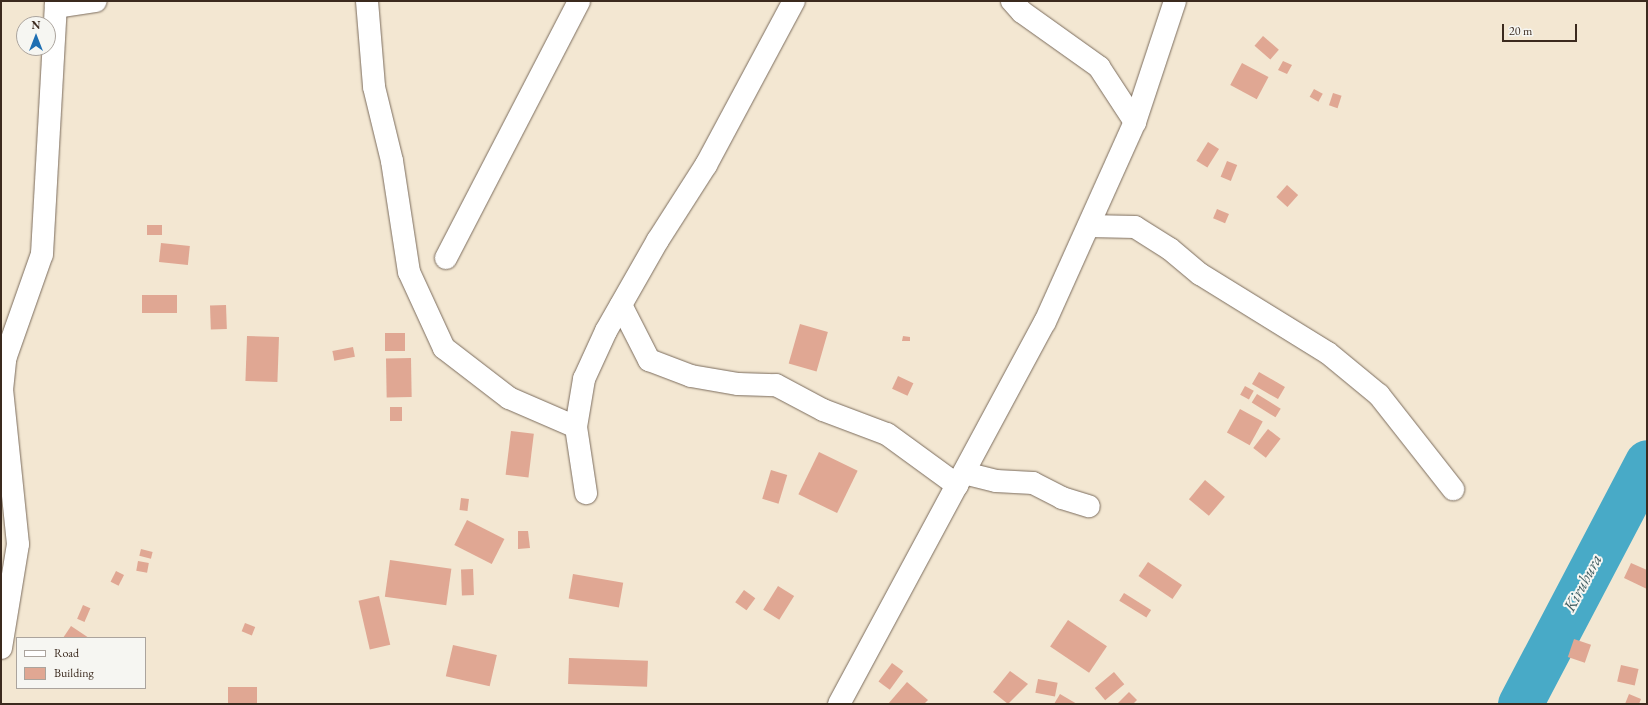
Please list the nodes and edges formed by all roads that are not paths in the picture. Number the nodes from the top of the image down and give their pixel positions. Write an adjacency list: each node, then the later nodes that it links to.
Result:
1 (96, 1): 7 (street)
2 (367, 1): 14 (street)
3 (579, 1): 10 (street)
4 (794, 1): 11 (street)
5 (1012, 1): 8 (street)
6 (1175, 1): 8 (street)
7 (56, 4): 13 (street)
8 (1135, 122): 9 (street)
9 (1089, 226): 15 (street); 16 (street)
10 (446, 258)
11 (621, 305): 14 (street); 15 (street)
12 (1, 336): 13 (street)
13 (3, 361): 19 (street)
14 (576, 427): 17 (street)
15 (960, 479): 18 (street); 20 (street)
16 (1453, 489)
17 (586, 493)
18 (1090, 506)
19 (2, 640)
20 (839, 704)

